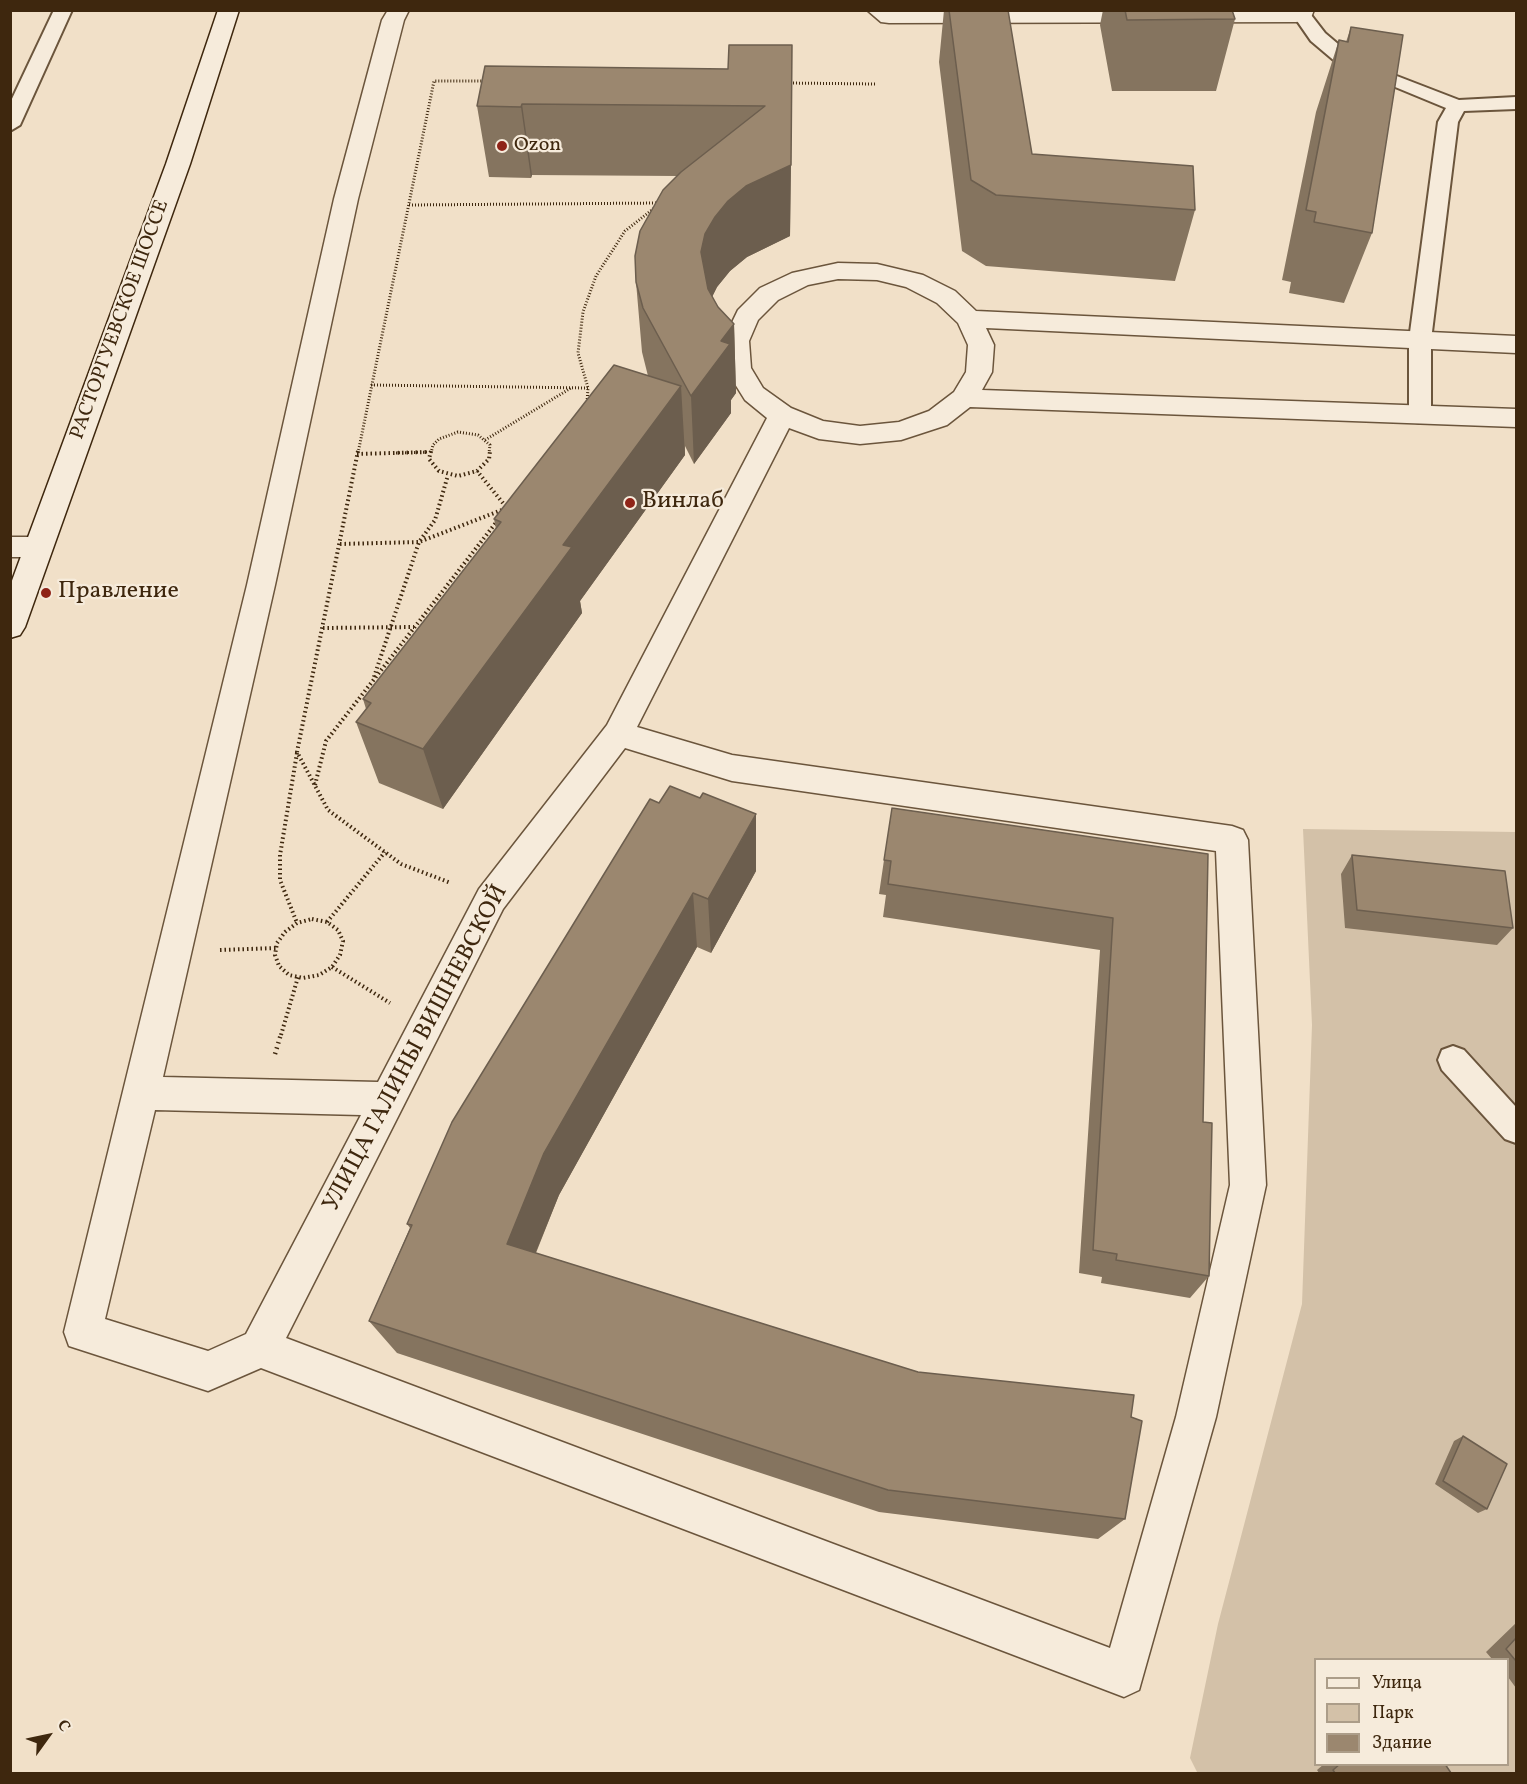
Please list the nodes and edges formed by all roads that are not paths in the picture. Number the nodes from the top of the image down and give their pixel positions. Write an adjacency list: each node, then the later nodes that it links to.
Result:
1 (63, 10): 8 (lane)
2 (229, 10): 17 (street, РАСТОРГУЕВСКОЕ ШОССЕ)
3 (399, 10): 21 (street)
4 (879, 13): 5 (street)
5 (1303, 13): 7 (lane)
6 (1516, 103): 7 (lane)
7 (1457, 106): 10 (lane)
8 (10, 125)
9 (969, 319): 10 (street); 12 (street); 13 (street)
10 (1420, 340): 11 (street); 14 (lane)
11 (1516, 344)
12 (964, 398): 13 (street); 14 (street)
13 (782, 415): 19 (street, УЛИЦА ГАЛИНЫ ВИШНЕВСКОЙ)
14 (1420, 415): 15 (street)
15 (1516, 418)
16 (10, 547): 17 (street)
17 (39, 547): 18 (street, РАСТОРГУЕВСКОЕ ШОССЕ)
18 (10, 627)
19 (618, 734): 22 (street, УЛИЦА ГАЛИНЫ ВИШНЕВСКОЙ); 24 (street)
20 (1453, 1060): 23 (lane)
21 (141, 1093): 22 (street); 24 (street)
22 (388, 1099): 24 (street, УЛИЦА ГАЛИНЫ ВИШНЕВСКОЙ)
23 (1516, 1129)
24 (260, 1348)

